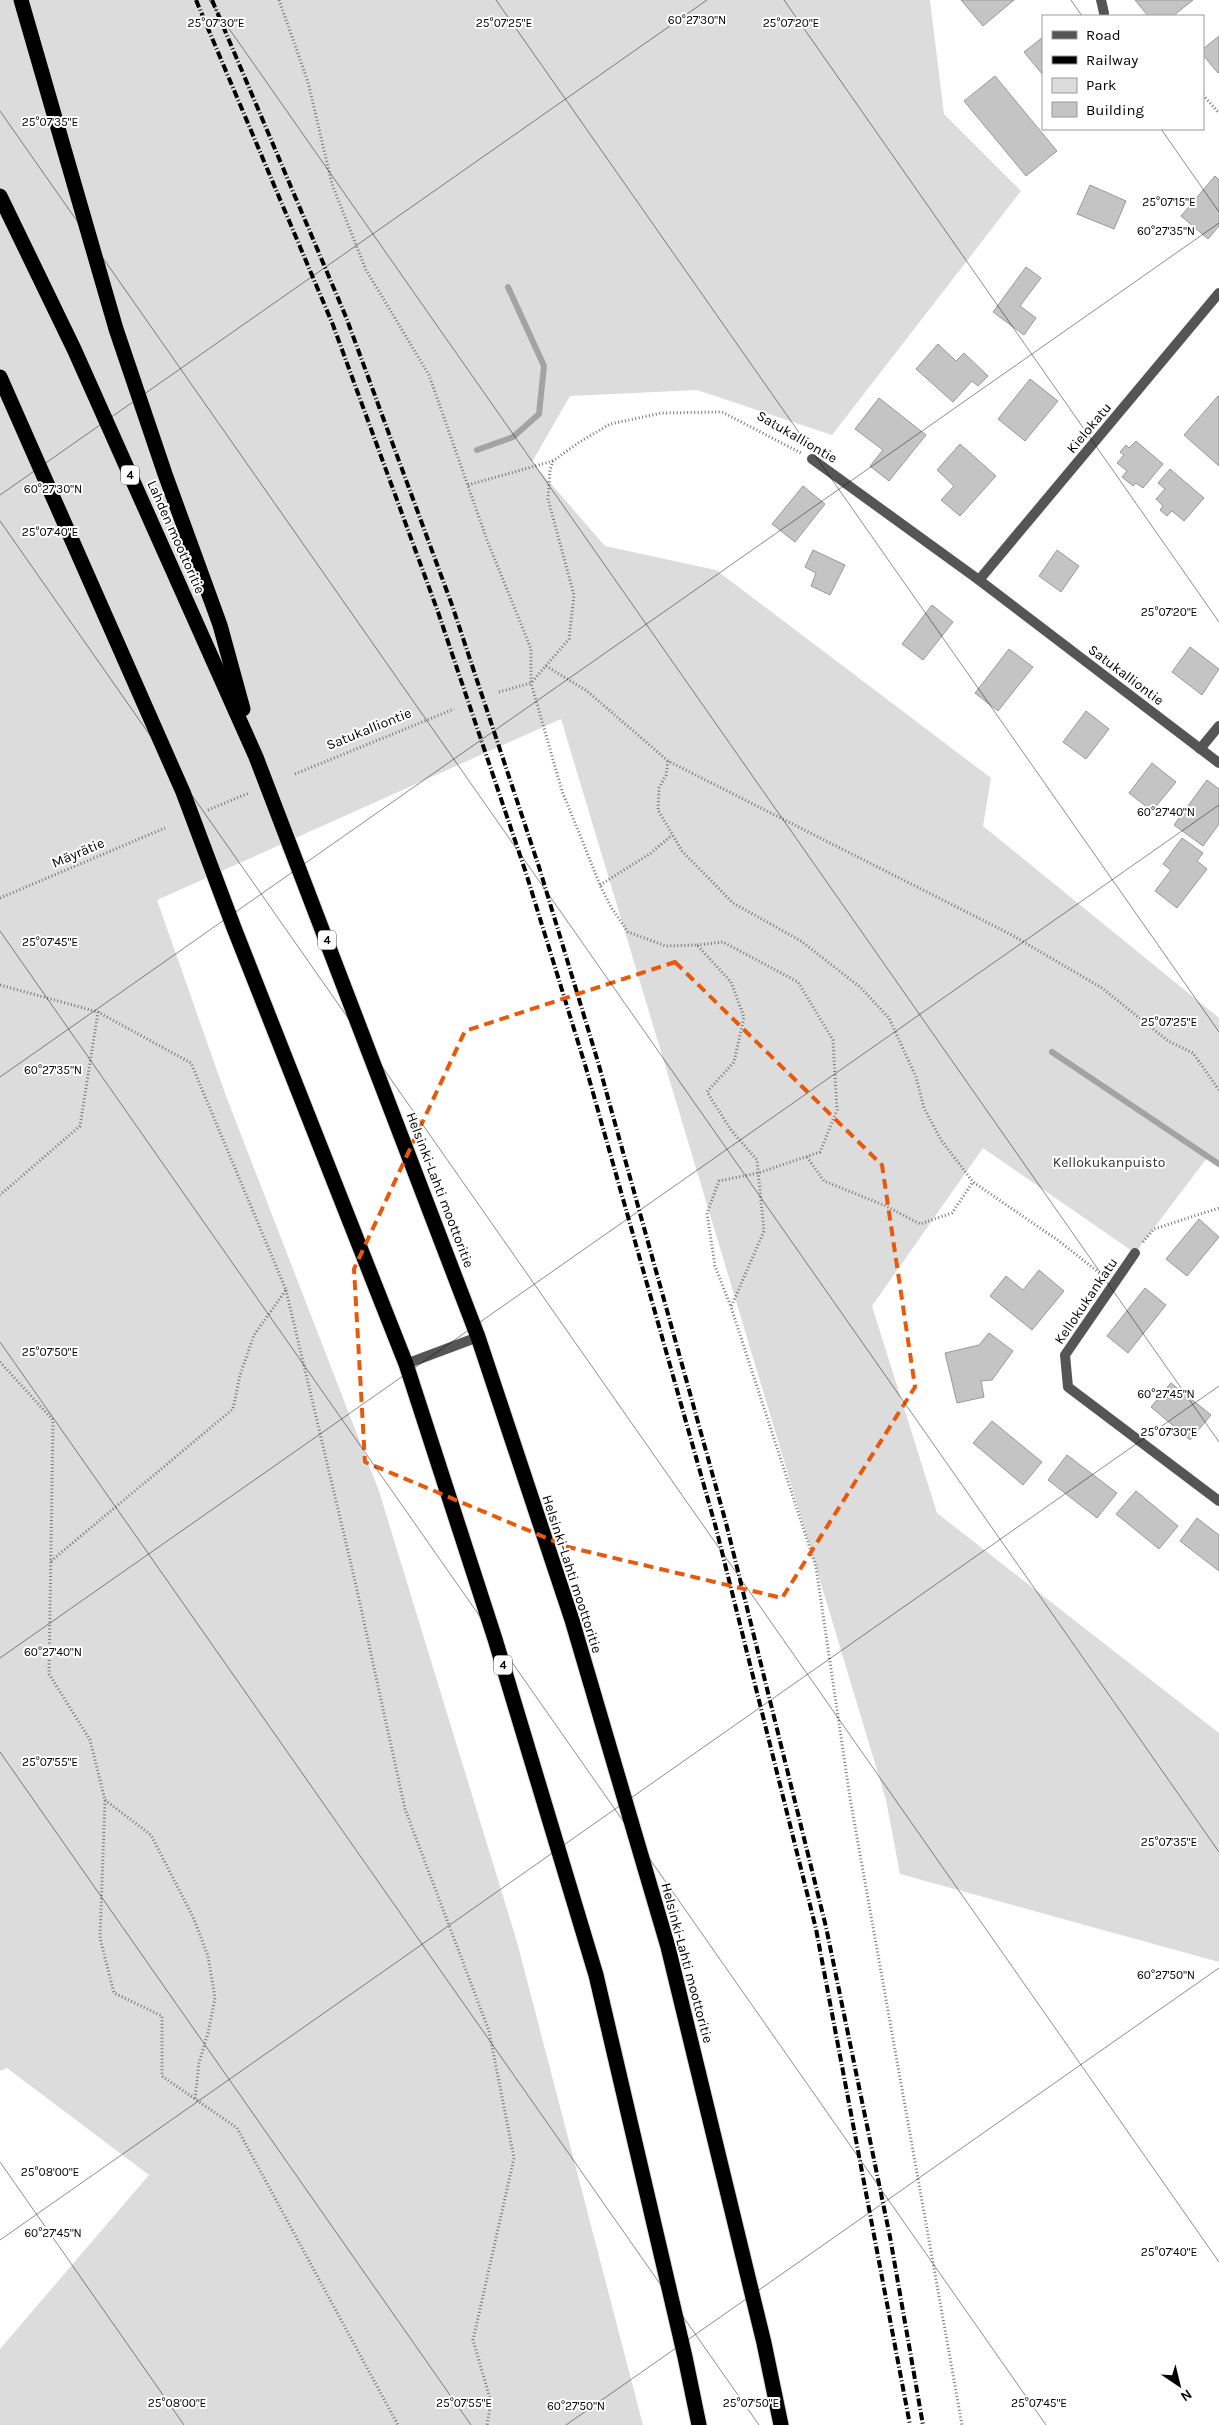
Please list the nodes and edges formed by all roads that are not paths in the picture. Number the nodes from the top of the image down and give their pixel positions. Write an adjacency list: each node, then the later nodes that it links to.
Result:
1 (21, 0): 13 (highway)
2 (1101, 0): 3 (street)
3 (1104, 13)
4 (0, 196): 13 (highway, Lahden moottoritie / 4)
5 (1219, 293): 10 (street, Kielokatu)
6 (0, 377): 8 (highway, 4)
7 (0, 392): 8 (highway)
8 (35, 454): 17 (highway, 4)
9 (812, 459): 10 (street, Satukalliontie)
10 (979, 580): 12 (street, Satukalliontie)
11 (1219, 726): 12 (street)
12 (1200, 749): 14 (street, Satukalliontie)
13 (256, 756): 16 (highway, Helsinki-Lahti moottoritie / 4)
14 (1219, 763)
15 (1135, 1253): 18 (street, Kellokukankatu)
16 (478, 1336): 17 (street); 20 (highway, Helsinki-Lahti moottoritie / 4)
17 (406, 1364): 19 (highway, 4)
18 (1219, 1501)
19 (699, 2425)
20 (781, 2425)

